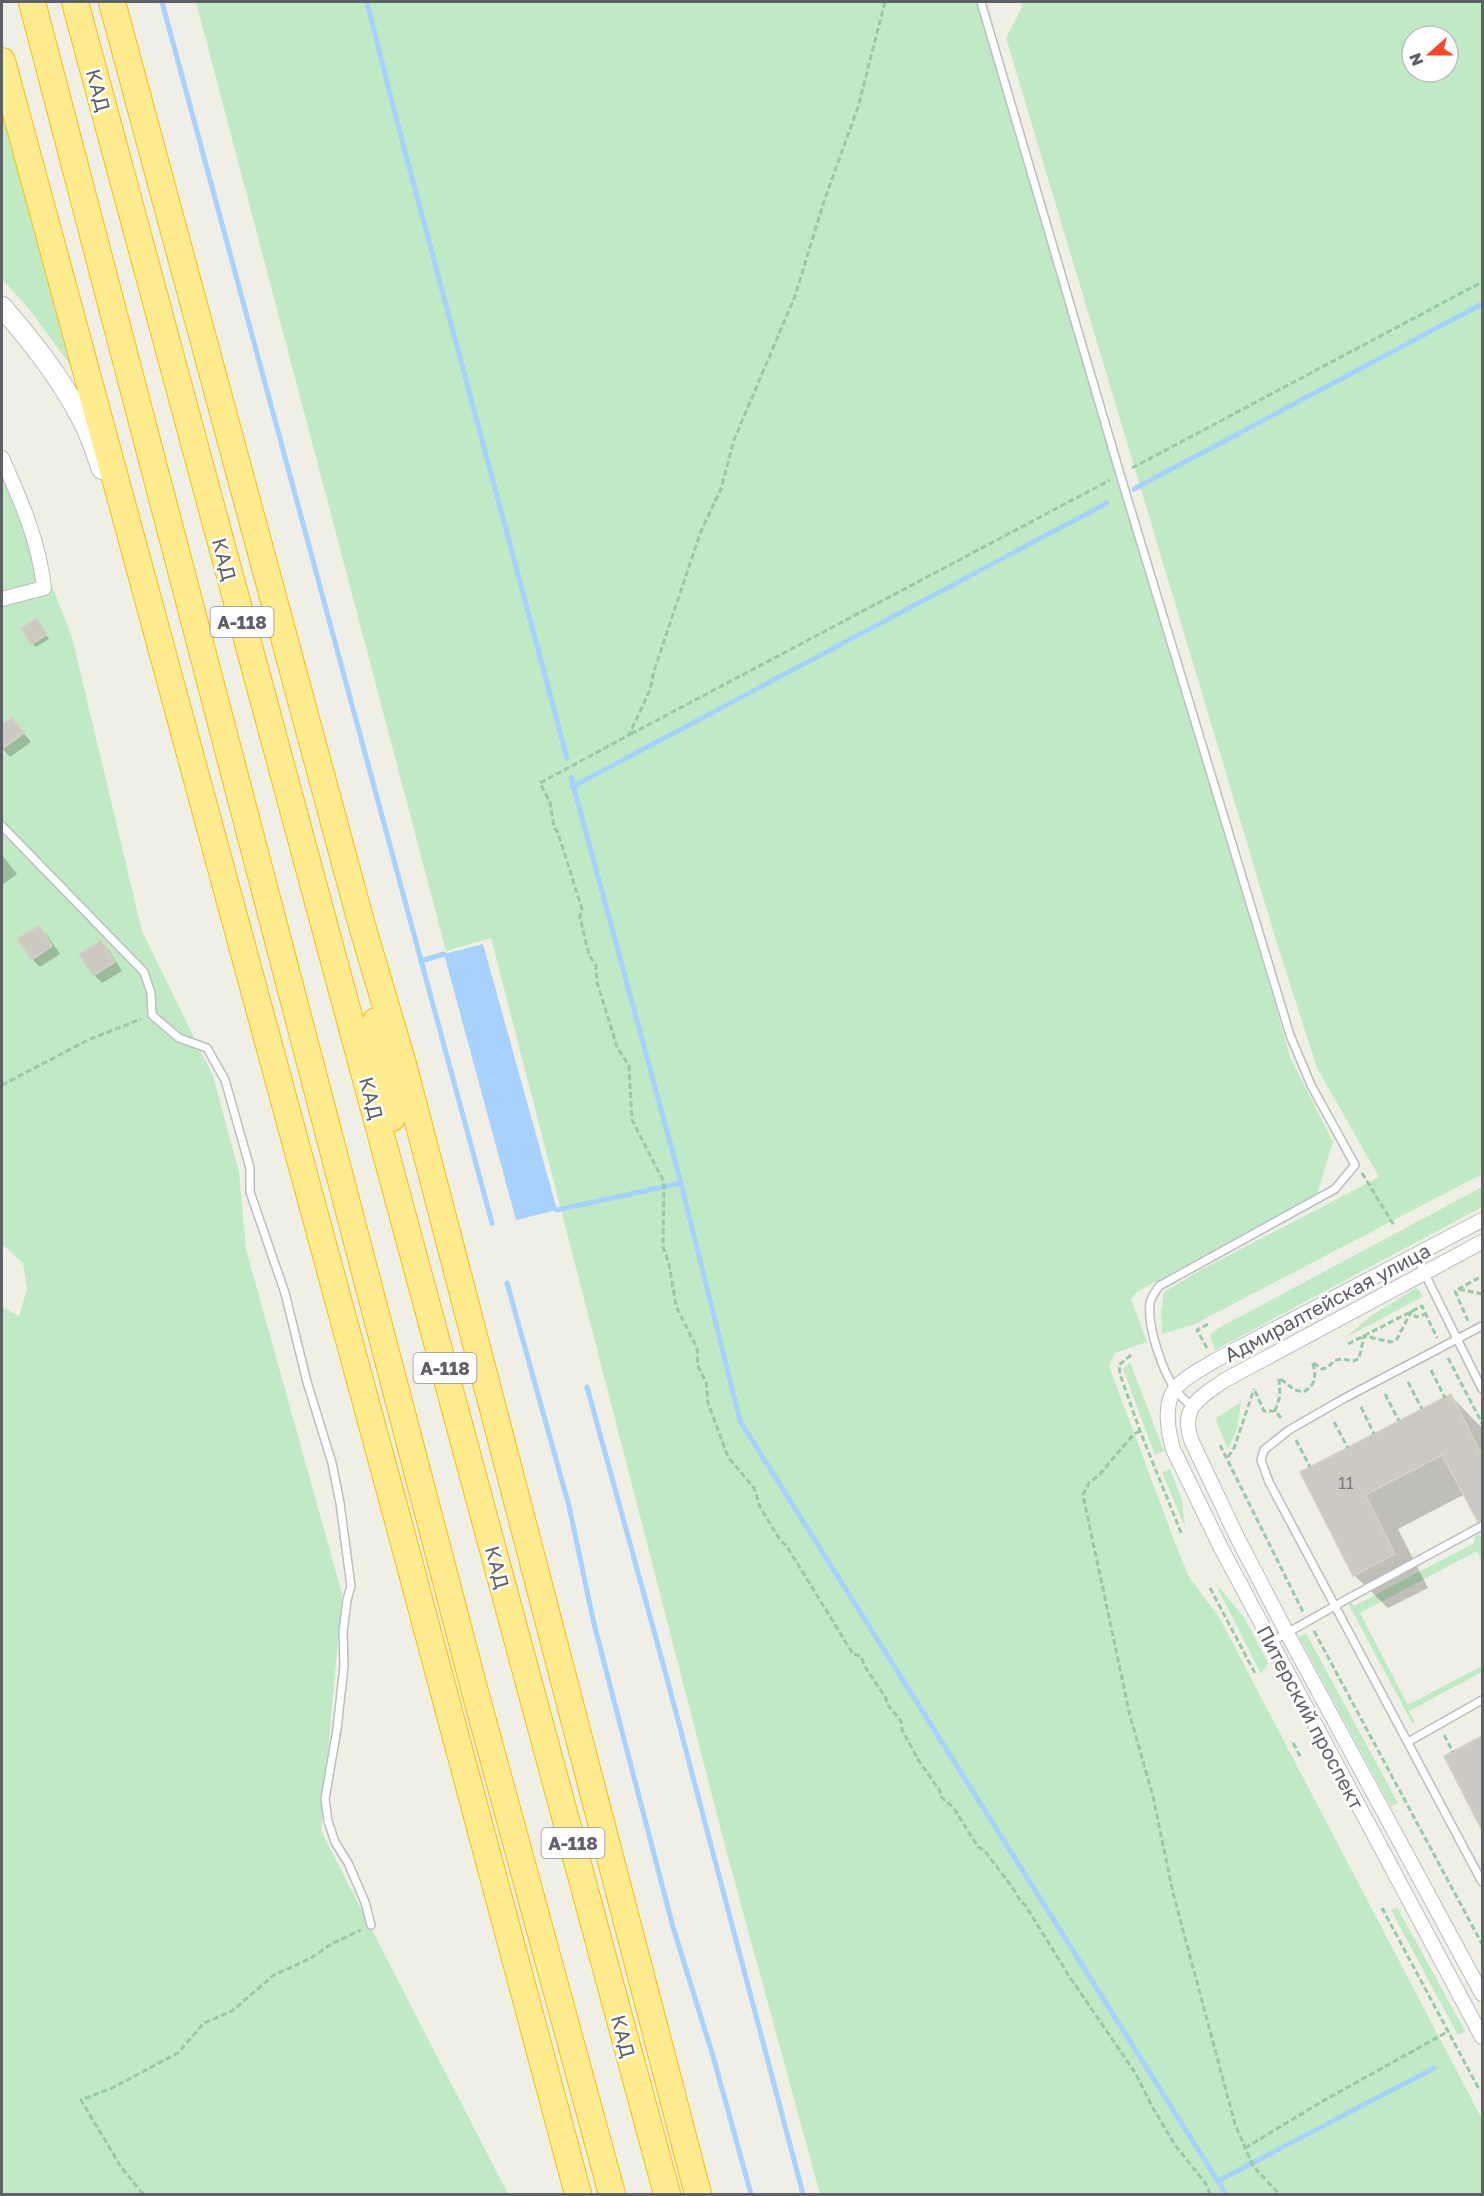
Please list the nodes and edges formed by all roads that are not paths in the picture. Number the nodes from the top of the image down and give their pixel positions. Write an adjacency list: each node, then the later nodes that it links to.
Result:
1 (32, 2): 26 (highway, А-118)
2 (75, 2): 14 (highway, КАД / А-118)
3 (112, 2): 11 (highway)
4 (981, 2): 19 (lane)
5 (2, 61): 8 (highway)
6 (2, 307): 8 (main road)
7 (2, 458): 9 (street)
8 (138, 565): 34 (highway)
9 (2, 599)
10 (2, 826): 30 (lane)
11 (361, 922): 14 (highway); 38 (highway)
12 (1482, 1220): 15 (street, Адмиралтейская улица)
13 (1482, 1242): 16 (street, Адмиралтейская улица)
14 (411, 1243): 37 (highway, КАД / А-118)
15 (1416, 1256): 16 (lane); 19 (street, Адмиралтейская улица)
16 (1425, 1273): 18 (lane); 21 (street, Адмиралтейская улица)
17 (1482, 1326): 18 (lane)
18 (1457, 1339): 20 (lane); 23 (lane)
19 (1175, 1389): 21 (lane); 25 (street, Питерский проспект)
20 (1482, 1389)
21 (1191, 1406): 24 (street, Питерский проспект)
22 (1482, 1526): 23 (lane)
23 (1334, 1606): 24 (lane); 28 (lane)
24 (1287, 1633): 25 (lane); 31 (street, Питерский проспект)
25 (1271, 1642): 32 (street, Питерский проспект)
26 (474, 1688): 34 (highway); 36 (highway, А-118)
27 (1482, 1700): 28 (lane)
28 (1408, 1742): 29 (lane)
29 (1482, 1882)
30 (371, 1925)
31 (1482, 1991): 32 (lane)
32 (1462, 2000): 33 (street, Питерский проспект)
33 (1482, 2037)
34 (540, 2054): 35 (highway)
35 (578, 2194)
36 (612, 2194)
37 (667, 2194)
38 (698, 2194)

